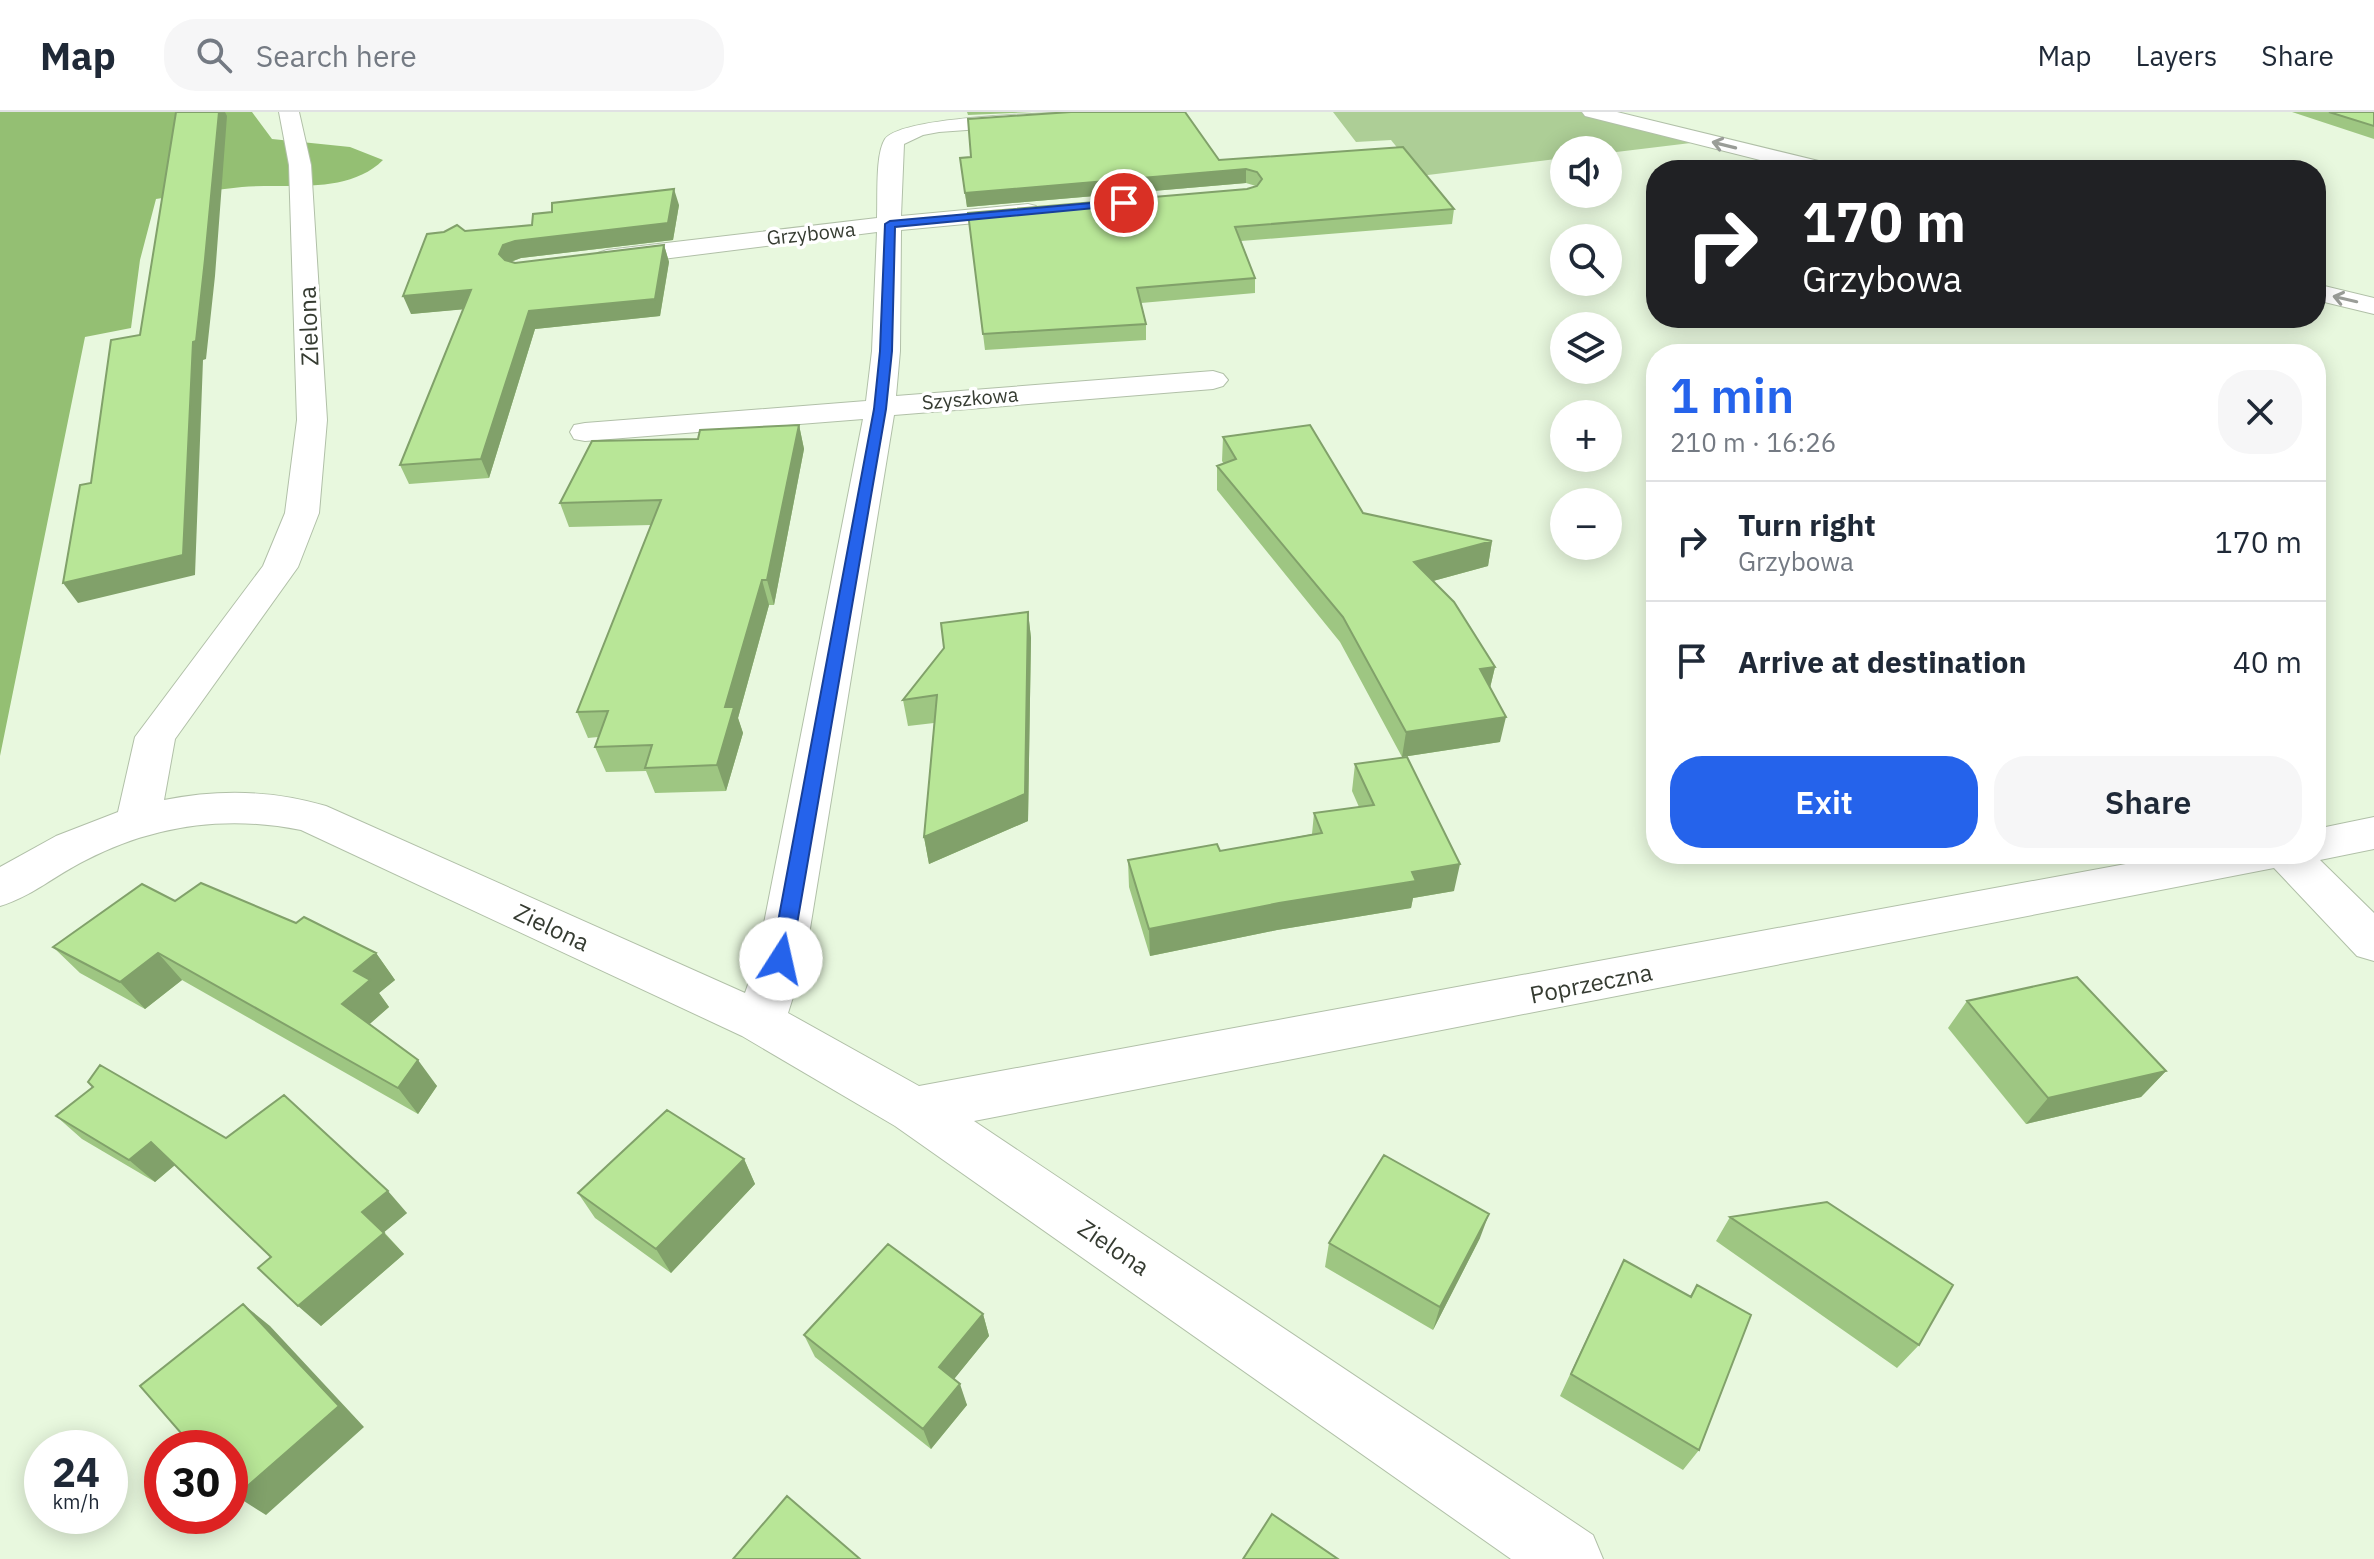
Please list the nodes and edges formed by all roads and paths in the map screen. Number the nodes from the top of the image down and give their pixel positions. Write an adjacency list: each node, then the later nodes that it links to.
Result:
1 (289, 112): 13 (street, Zielona)
2 (1128, 112): 6 (street)
3 (1592, 112): 4 (street, one-way to 3)
4 (1786, 160)
5 (1047, 210): 6 (street, Grzybowa)
6 (890, 224): 7 (street, Grzybowa); 11 (street)
7 (584, 261)
8 (2326, 294): 9 (street, one-way to 8)
9 (2374, 306)
10 (1213, 380): 11 (street, Szyszkowa)
11 (880, 409): 12 (street, Szyszkowa); 20 (street)
12 (585, 432)
13 (138, 821): 18 (street); 20 (street, Zielona)
14 (2374, 833): 15 (street)
15 (2326, 843)
16 (2215, 864): 21 (street, Poprzeczna)
17 (2297, 864): 19 (street)
18 (0, 889)
19 (2374, 943)
20 (760, 1022): 21 (street, Zielona)
21 (914, 1110): 22 (street, Zielona)
22 (1569, 1559)

